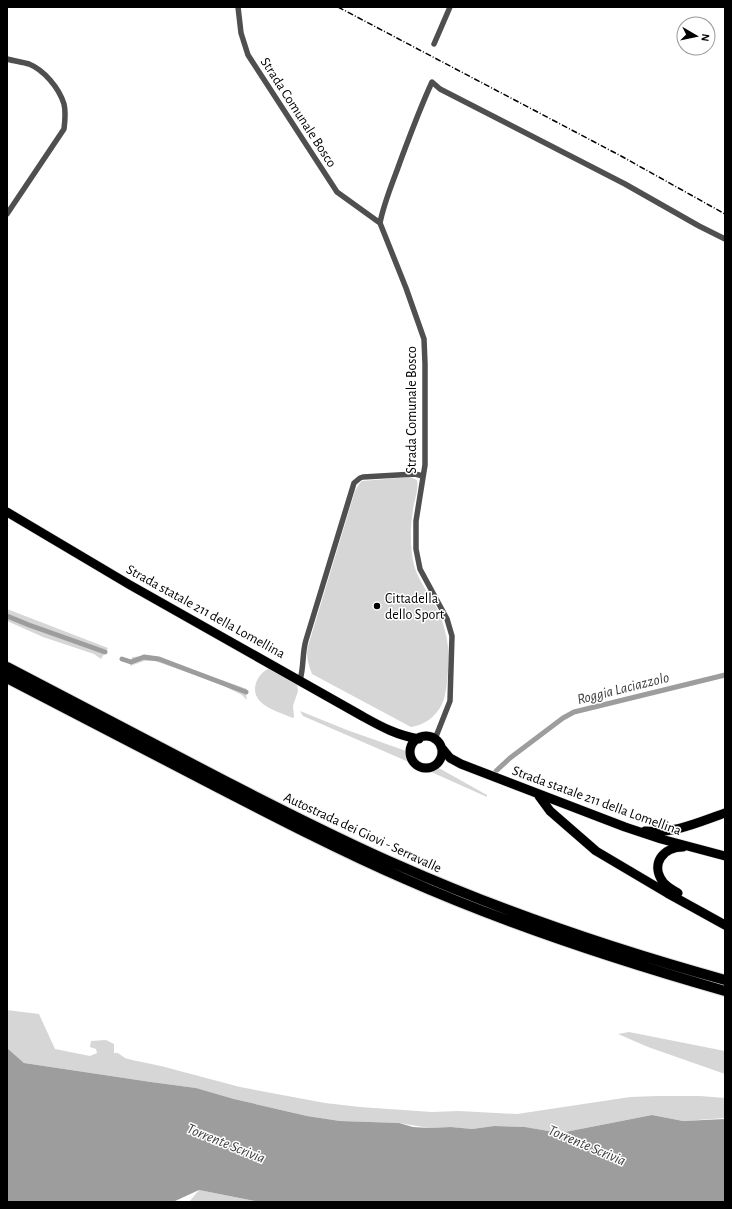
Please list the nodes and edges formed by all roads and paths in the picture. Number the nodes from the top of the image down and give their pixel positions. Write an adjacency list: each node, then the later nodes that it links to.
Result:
1 (238, 7): 6 (street, Strada Comunale Bosco)
2 (450, 7): 3 (street)
3 (434, 44)
4 (7, 59): 5 (street)
5 (7, 214)
6 (380, 223): 7 (street); 8 (street, Strada Comunale Bosco)
7 (725, 239)
8 (423, 476): 12 (street); 15 (street, Strada Comunale Bosco)
9 (7, 512): 12 (main road, Strada statale 211 della Lomellina)
10 (7, 667): 27 (highway, Autostrada dei Giovi - Serravalle)
11 (7, 678): 28 (highway, Autostrada dei Giovi - Serravalle)
12 (300, 680): 13 (main road, Strada statale 211 della Lomellina)
13 (392, 732): 14 (main road, Strada statale 211 della Lomellina); 17 (main road, Strada statale 211 della Lomellina)
14 (419, 738): 15 (main road, Strada statale 211 della Lomellina); 17 (main road)
15 (435, 739): 16 (main road, Strada statale 211 della Lomellina)
16 (441, 747): 18 (main road, Strada statale 211 della Lomellina); 19 (main road)
17 (410, 752): 19 (main road, Strada statale 211 della Lomellina)
18 (461, 764): 19 (main road, Strada statale 211 della Lomellina); 20 (main road, Strada statale 211 della Lomellina)
19 (434, 766)
20 (538, 794): 22 (main road, Strada statale 211 della Lomellina); 25 (main road)
21 (725, 813): 22 (main road)
22 (625, 827): 23 (main road, Strada statale 211 della Lomellina)
23 (689, 847): 24 (main road, Strada statale 211 della Lomellina); 25 (main road)
24 (725, 856)
25 (714, 918): 26 (main road)
26 (725, 925)
27 (725, 980)
28 (725, 991)

